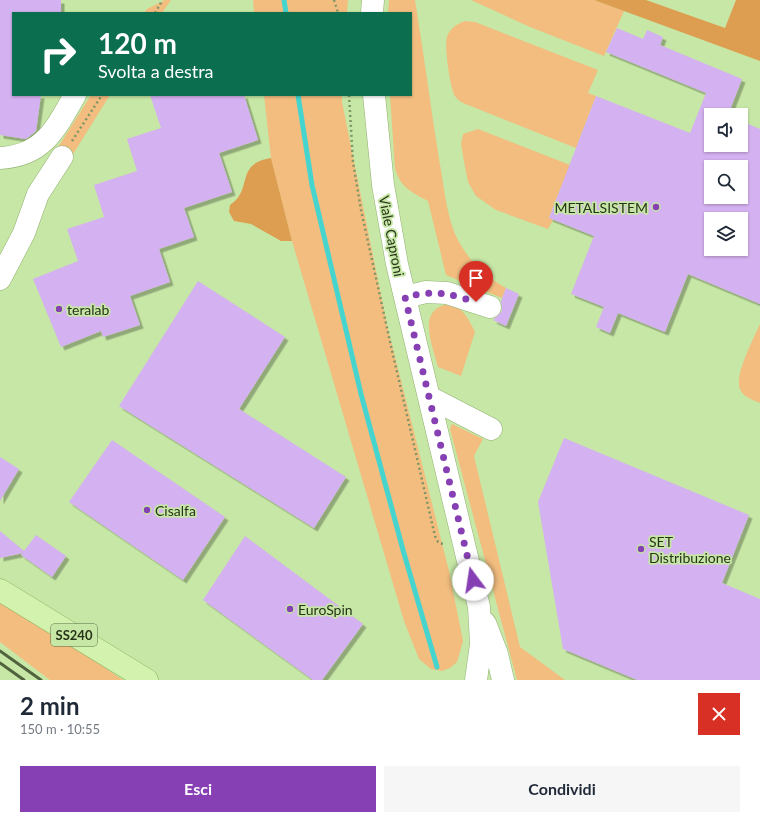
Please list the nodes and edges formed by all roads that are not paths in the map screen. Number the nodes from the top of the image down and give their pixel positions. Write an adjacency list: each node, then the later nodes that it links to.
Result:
1 (372, 0): 2 (street)
2 (372, 12)
3 (74, 96): 6 (street)
4 (374, 96): 8 (street, Viale Caproni)
5 (62, 157): 7 (street)
6 (0, 158)
7 (0, 279)
8 (405, 297): 9 (street); 10 (street, Viale Caproni)
9 (490, 307)
10 (429, 397): 11 (street); 13 (street, Viale Caproni)
11 (491, 429)
12 (0, 590): 14 (main road, SS240)
13 (479, 607): 15 (street, Viale Caproni); 16 (street)
14 (147, 680)
15 (476, 680)
16 (503, 680)

